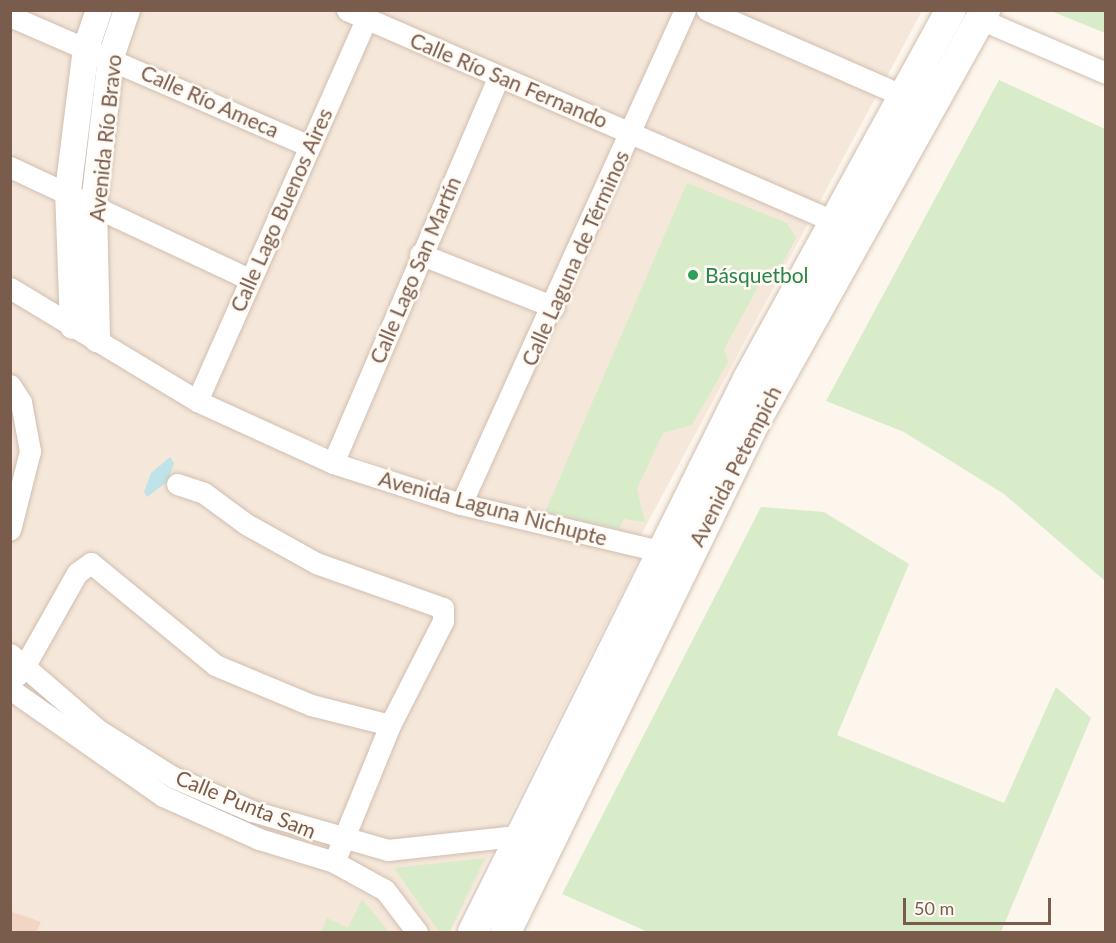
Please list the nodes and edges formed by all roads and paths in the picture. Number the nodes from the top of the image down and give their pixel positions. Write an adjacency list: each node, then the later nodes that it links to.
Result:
1 (99, 10): 9 (street, Avenida Río Bravo)
2 (127, 10): 10 (street, Avenida Río Bravo)
3 (685, 10): 14 (street, Calle Laguna de Términos)
4 (707, 10): 13 (street)
5 (951, 10): 13 (main road, Avenida Petempich)
6 (357, 15): 12 (street, Calle Río San Fernando); 15 (street, Calle Lago Buenos Aires)
7 (982, 15): 11 (street); 41 (main road, Avenida Petempich)
8 (10, 16): 9 (street, Calle Río Ameca)
9 (86, 48): 10 (street, Calle Río Ameca); 17 (street, Avenida Río Bravo)
10 (111, 57): 15 (street, Calle Río Ameca); 18 (street, Avenida Río Bravo)
11 (1106, 73)
12 (498, 78): 14 (street, Calle Río San Fernando); 20 (street, Calle Lago San Martín)
13 (904, 96): 19 (main road, Avenida Petempich)
14 (631, 133): 19 (street, Calle Río San Fernando); 23 (street, Calle Laguna de Términos)
15 (309, 146): 21 (street, Calle Lago Buenos Aires)
16 (10, 167): 17 (street)
17 (68, 191): 18 (street); 24 (street, Avenida Río Bravo)
18 (94, 204): 21 (street); 25 (street, Avenida Río Bravo)
19 (835, 222): 32 (main road, Avenida Petempich)
20 (420, 254): 23 (street); 28 (street, Calle Lago San Martín)
21 (249, 279): 27 (street, Calle Lago Buenos Aires)
22 (10, 288): 24 (street, Avenida Laguna Nichupte)
23 (554, 307): 30 (street, Calle Laguna de Términos)
24 (73, 326): 25 (street, Avenida Laguna Nichupte)
25 (97, 339): 27 (street, Avenida Laguna Nichupte)
26 (10, 385): 31 (street)
27 (197, 401): 28 (street, Avenida Laguna Nichupte)
28 (333, 463): 30 (street, Avenida Laguna Nichupte)
29 (177, 484): 35 (street, Calle Punta Sam)
30 (461, 504): 32 (street, Avenida Laguna Nichupte)
31 (10, 530)
32 (660, 551): 36 (main road, Avenida Petempich)
33 (15, 667): 35 (street); 37 (street, Calle Punta Sam)
34 (10, 689): 38 (street, Calle Punta Sam)
35 (390, 725): 37 (street, Calle Punta Sam)
36 (523, 836): 37 (street, Calle Punta Sam); 40 (main road, Avenida Petempich)
37 (340, 841): 38 (street, Calle Punta Sam)
38 (334, 862): 39 (street, Calle Punta Sam)
39 (417, 933)
40 (473, 933)
41 (506, 933)

